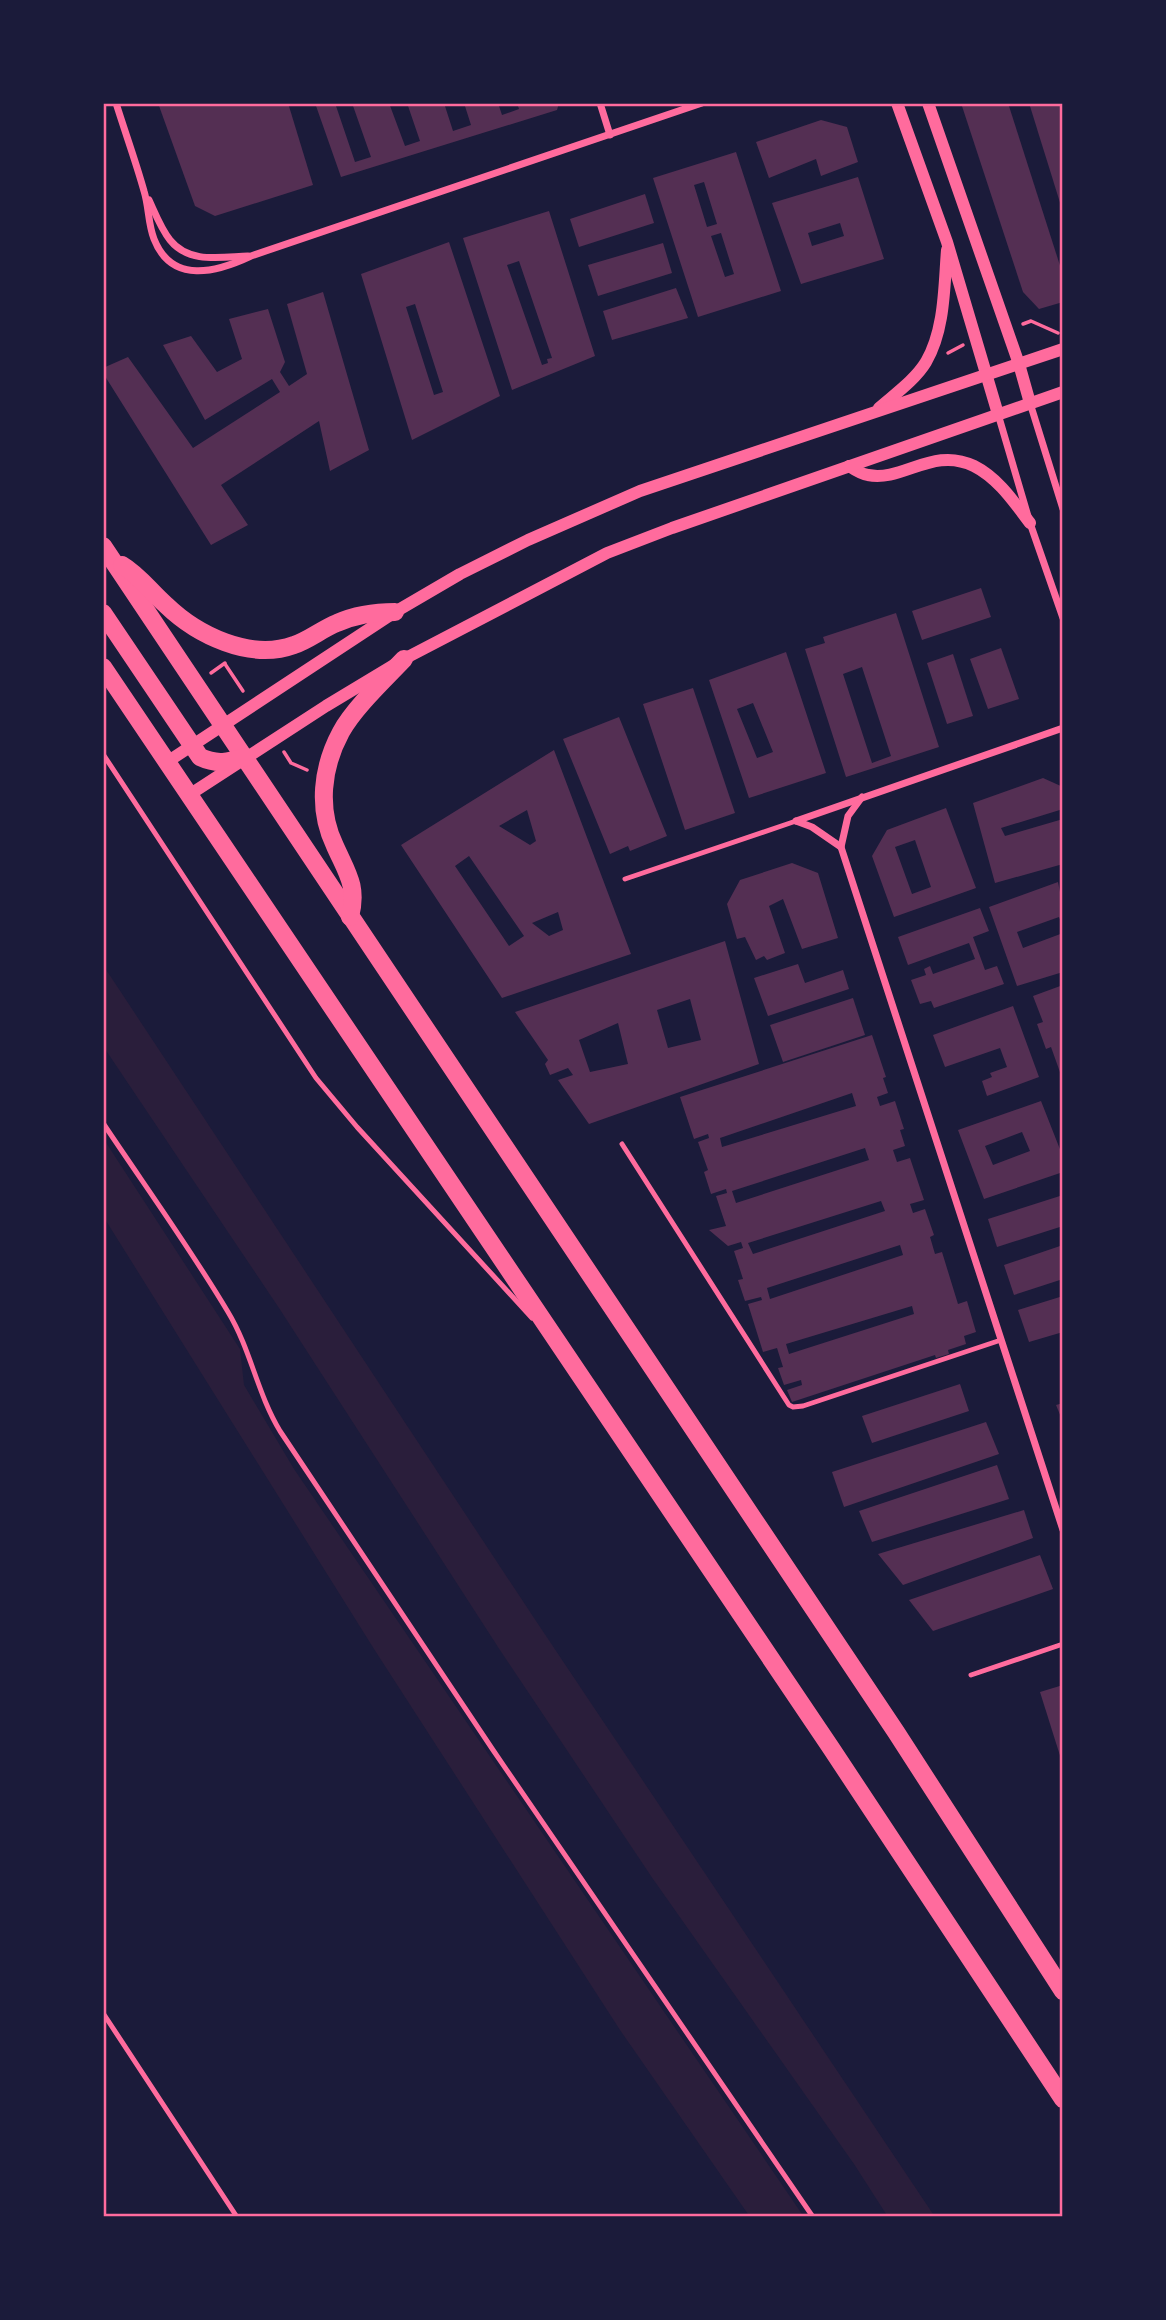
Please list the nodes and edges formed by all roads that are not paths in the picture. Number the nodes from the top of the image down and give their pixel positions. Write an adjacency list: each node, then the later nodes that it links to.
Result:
1 (116, 103): 7 (street)
2 (600, 103): 6 (street)
3 (702, 103): 6 (street)
4 (928, 103): 11 (street)
5 (896, 105): 8 (street)
6 (610, 135): 9 (street)
7 (145, 194): 9 (street); 9 (street)
8 (947, 242): 12 (street); 15 (street)
9 (251, 256)
10 (1063, 349): 11 (street)
11 (1019, 364): 12 (street); 14 (street)
12 (987, 375): 15 (street); 16 (street)
13 (1063, 392): 14 (street)
14 (1030, 403): 16 (street); 18 (street)
15 (875, 412): 21 (street)
16 (998, 414): 17 (street); 19 (street)
17 (849, 466): 19 (street); 24 (street)
18 (1063, 509)
19 (1030, 523): 23 (street)
20 (108, 553): 21 (main road); 26 (main road)
21 (395, 612): 26 (street)
22 (103, 613): 28 (main road)
23 (1063, 618)
24 (404, 659): 30 (street); 37 (main road)
25 (103, 667): 31 (main road)
26 (222, 724): 28 (street); 30 (main road)
27 (1063, 728): 33 (street)
28 (191, 745): 30 (main road); 31 (street)
29 (103, 754): 41 (lane)
30 (246, 758): 32 (street); 37 (main road)
31 (167, 762): 32 (main road)
32 (189, 795): 41 (main road)
33 (862, 797): 34 (street); 35 (street)
34 (796, 821): 35 (street); 36 (lane)
35 (841, 847): 40 (street)
36 (625, 879)
37 (350, 917): 45 (main road)
38 (103, 1123): 49 (lane)
39 (622, 1143): 40 (lane)
40 (1001, 1340): 42 (street)
41 (570, 1359): 47 (main road)
42 (1063, 1530)
43 (1063, 1644): 44 (lane)
44 (971, 1675)
45 (1063, 1991)
46 (103, 2013): 48 (lane)
47 (1063, 2099)
48 (237, 2217)
49 (813, 2217)

